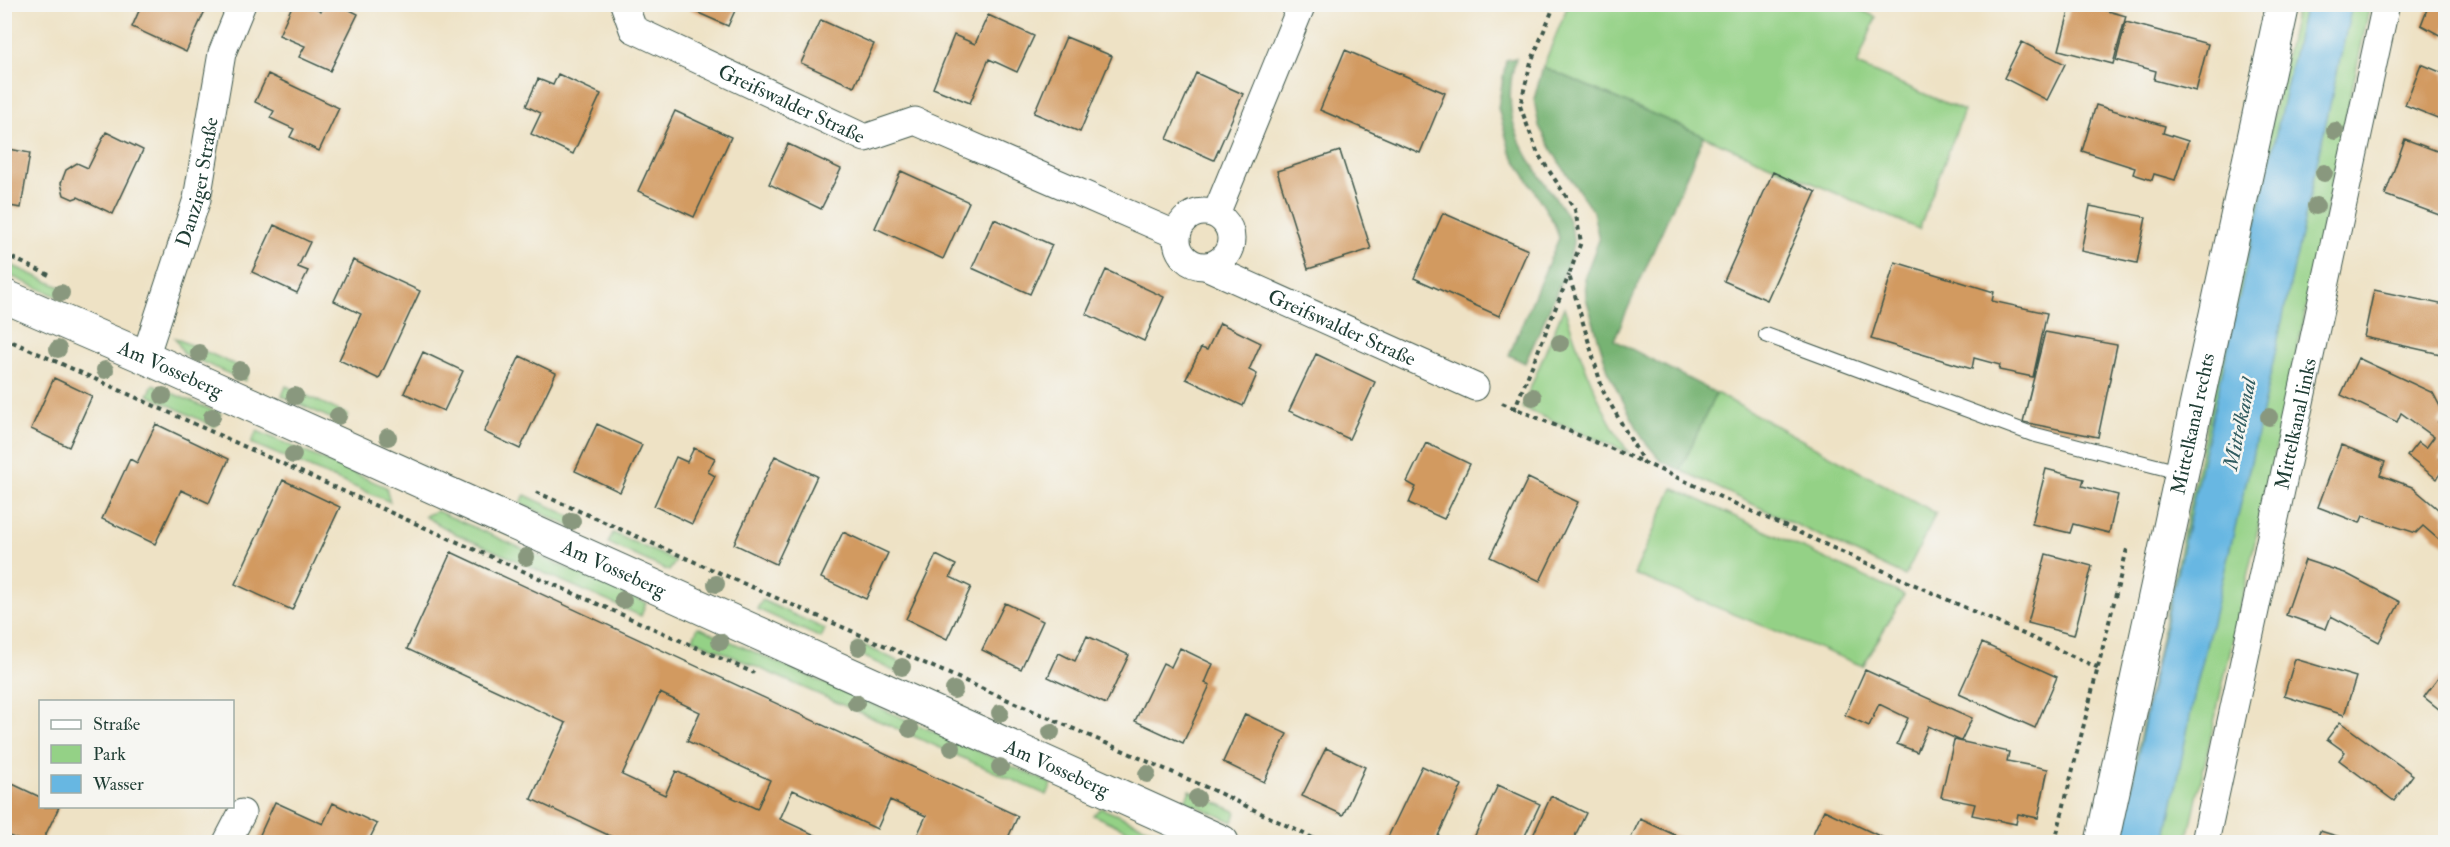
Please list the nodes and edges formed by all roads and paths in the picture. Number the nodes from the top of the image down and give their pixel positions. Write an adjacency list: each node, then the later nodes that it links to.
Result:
1 (242, 4): 16 (street, Danziger Straße)
2 (624, 4): 8 (street, Greifswalder Straße)
3 (1302, 4): 7 (street)
4 (1555, 4): 11 (path)
5 (2283, 4): 20 (street, Mittelkanal rechts)
6 (2386, 4): 29 (street, Mittelkanal links)
7 (1216, 214): 8 (street); 10 (street)
8 (1177, 235): 10 (street, Greifswalder Straße)
9 (4, 254): 12 (path)
10 (1208, 267): 17 (street, Greifswalder Straße)
11 (1569, 275): 18 (path); 19 (path)
12 (59, 279)
13 (4, 296): 16 (street, Am Vosseberg)
14 (1766, 335): 20 (lane)
15 (4, 338): 22 (path)
16 (145, 357): 26 (street, Am Vosseberg)
17 (1475, 387): 18 (path)
18 (1514, 410): 19 (path)
19 (1645, 463): 23 (path)
20 (2183, 473): 23 (street, Mittelkanal rechts)
21 (530, 489): 27 (path)
22 (761, 675)
23 (2137, 685): 28 (street, Mittelkanal rechts)
24 (242, 813): 25 (street)
25 (227, 843)
26 (1222, 843)
27 (1321, 843)
28 (2102, 843)
29 (2205, 843)

